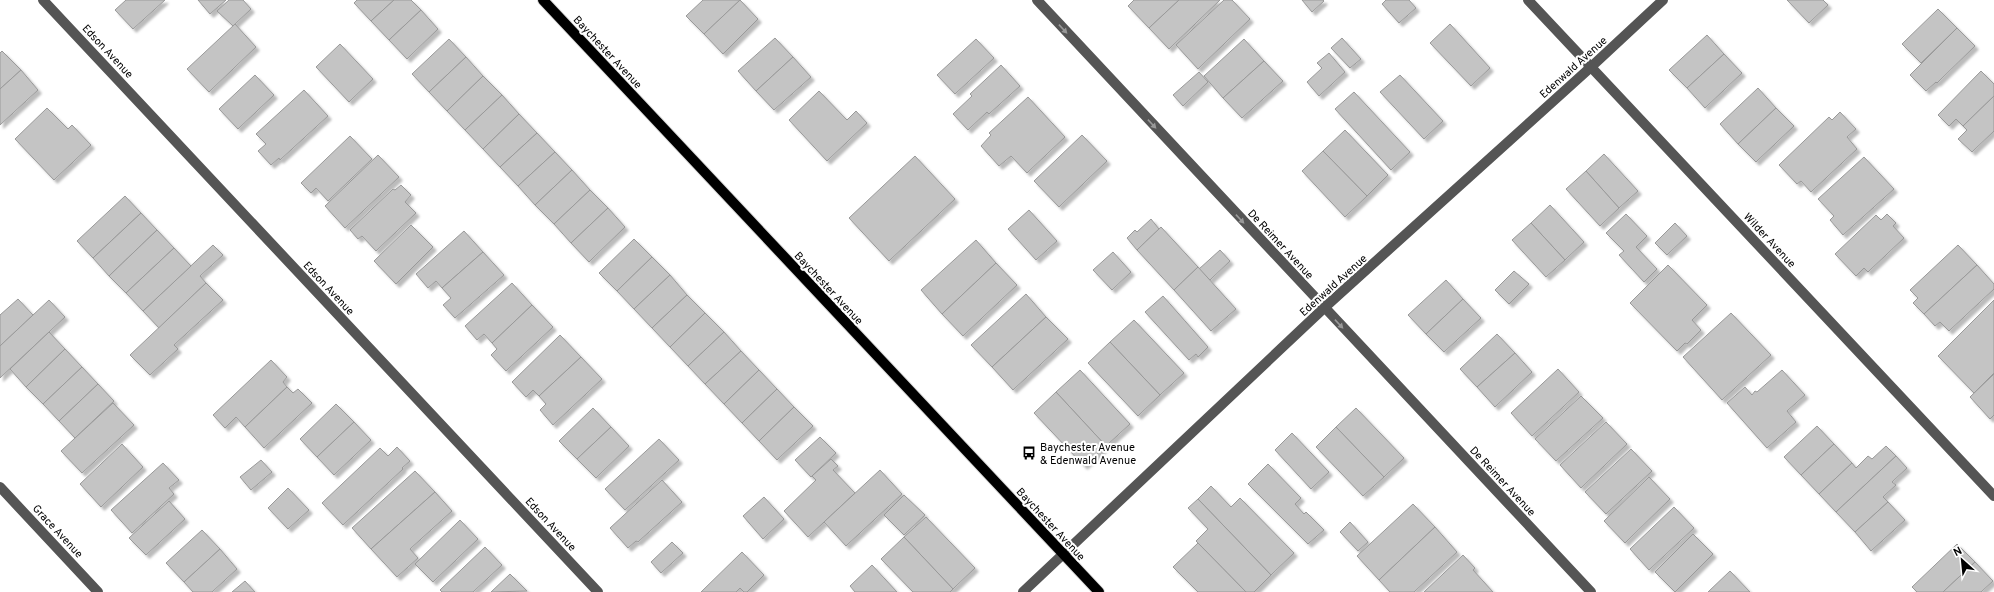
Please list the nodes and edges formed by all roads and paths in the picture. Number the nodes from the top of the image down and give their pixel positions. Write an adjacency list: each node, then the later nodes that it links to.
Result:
1 (43, 0): 12 (street, Edson Avenue)
2 (543, 0): 10 (main road, Baychester Avenue)
3 (1037, 0): 7 (street, De Reimer Avenue, one-way to 7)
4 (1528, 0): 6 (street, Wilder Avenue)
5 (1663, 0): 6 (street, Edenwald Avenue)
6 (1591, 67): 7 (street, Edenwald Avenue); 9 (street, Wilder Avenue)
7 (1324, 308): 10 (street, Edenwald Avenue); 15 (street, De Reimer Avenue, one-way to 15)
8 (0, 487): 11 (street, Grace Avenue)
9 (1994, 496)
10 (1063, 555): 13 (street, Edenwald Avenue); 14 (main road, Baychester Avenue)
11 (98, 592)
12 (598, 592)
13 (1023, 592)
14 (1099, 592)
15 (1591, 592)

